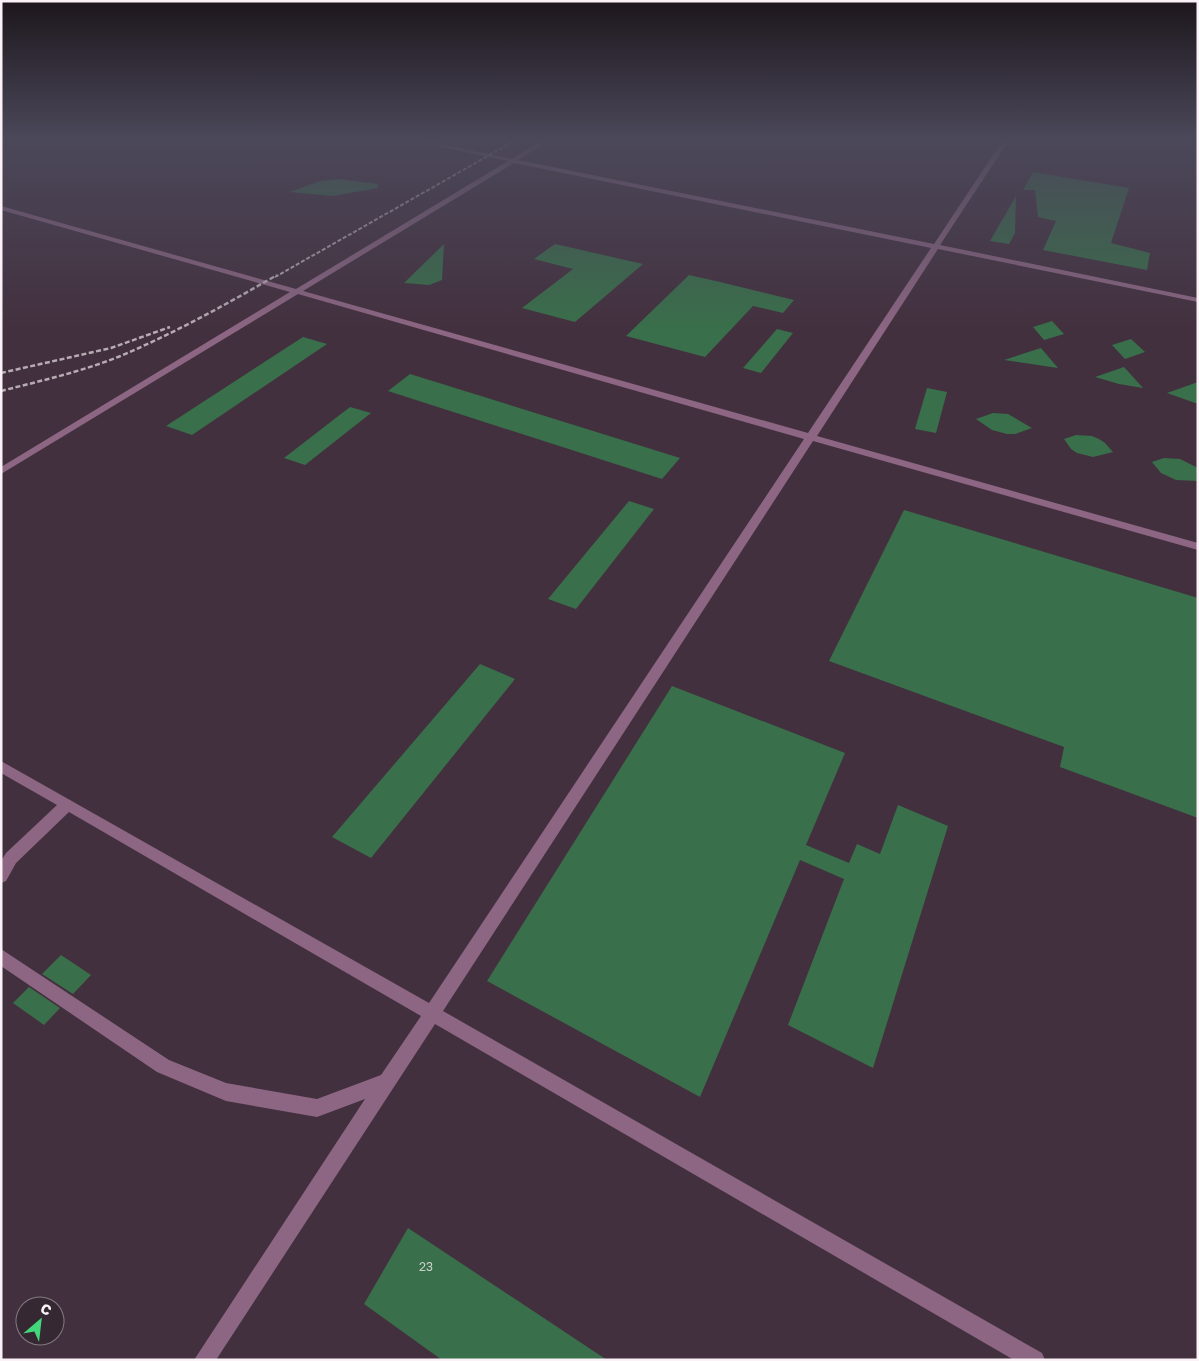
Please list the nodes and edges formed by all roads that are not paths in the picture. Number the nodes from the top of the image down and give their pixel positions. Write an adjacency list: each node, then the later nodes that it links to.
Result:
1 (444, 204): 6 (lane)
2 (725, 204): 5 (lane)
3 (963, 204): 5 (lane)
4 (1, 208): 6 (lane)
5 (935, 246): 7 (lane); 8 (lane)
6 (297, 292): 8 (lane); 9 (lane)
7 (1198, 300)
8 (810, 437): 10 (lane); 15 (lane)
9 (1, 470)
10 (1198, 547)
11 (1, 766): 12 (lane)
12 (68, 804): 13 (lane); 15 (lane)
13 (1, 876)
14 (1, 957): 16 (lane)
15 (432, 1014): 16 (lane); 18 (lane)
16 (387, 1082): 17 (lane)
17 (204, 1360)
18 (1035, 1360)

